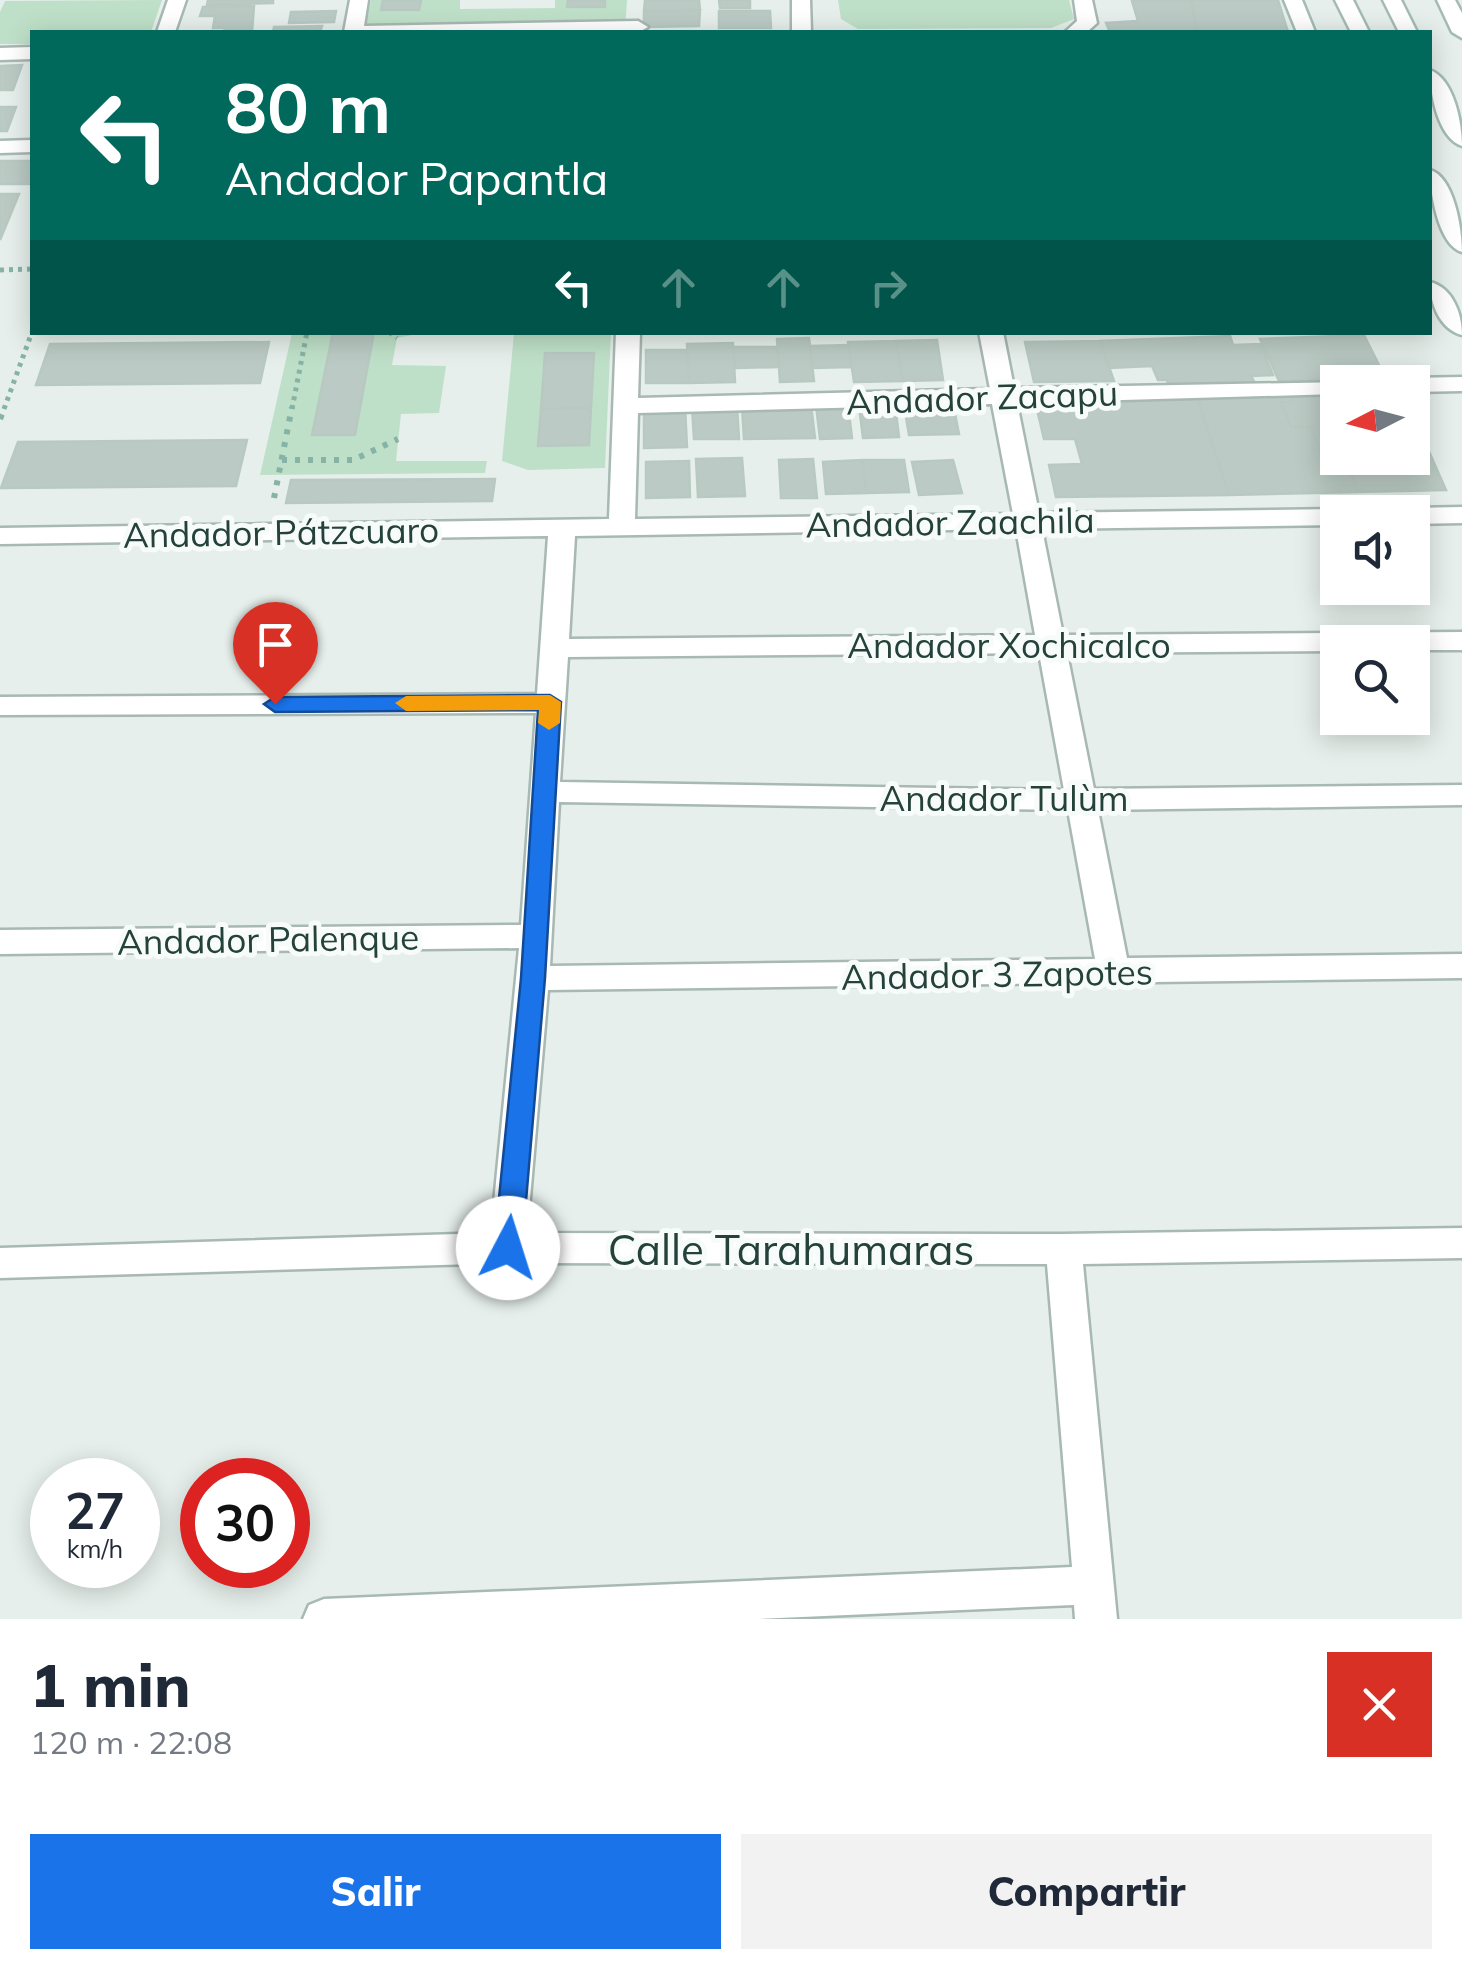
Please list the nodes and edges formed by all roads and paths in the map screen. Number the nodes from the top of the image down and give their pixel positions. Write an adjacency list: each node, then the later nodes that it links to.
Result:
1 (177, 0): 10 (street)
2 (359, 0): 11 (street)
3 (639, 0): 12 (street)
4 (801, 0): 13 (street)
5 (1083, 0): 14 (street)
6 (1293, 0): 15 (street)
7 (1344, 0): 16 (street)
8 (1392, 0): 17 (street)
9 (1446, 0): 18 (street)
10 (167, 30)
11 (353, 30)
12 (638, 30)
13 (802, 30)
14 (1078, 30)
15 (1305, 30)
16 (1359, 30)
17 (1407, 30)
18 (1462, 30)
19 (30, 53): 20 (street)
20 (0, 54)
21 (1432, 80): 22 (street)
22 (1462, 140)
23 (30, 146): 24 (street)
24 (0, 147)
25 (1432, 180): 26 (street)
26 (1459, 236)
27 (0, 270): 28 (path)
28 (30, 270)
29 (1432, 292): 30 (street)
30 (1462, 328)
31 (31, 335): 42 (path)
32 (307, 335): 44 (path)
33 (393, 335): 36 (path)
34 (628, 335): 41 (street)
35 (992, 335): 40 (street)
36 (397, 338)
37 (1462, 384): 38 (street)
38 (1430, 385)
39 (1320, 388): 40 (street, Andador Zacapu)
40 (1004, 396): 41 (street, Andador Zacapu); 48 (street)
41 (626, 406): 49 (street)
42 (0, 419)
43 (398, 439): 44 (path)
44 (282, 460): 51 (path)
45 (1462, 515): 46 (street)
46 (1430, 516)
47 (1320, 517): 48 (street, Andador Zaachila)
48 (1028, 522): 49 (street, Andador Zaachila); 54 (street)
49 (622, 527): 50 (street, Andador Zaachila)
50 (562, 528): 51 (street, Andador Pátzcuaro); 55 (street)
51 (267, 532): 52 (street, Andador Pátzcuaro)
52 (0, 536)
53 (1462, 641): 54 (street, Andador Xochicalco)
54 (1052, 644): 55 (street, Andador Xochicalco); 60 (street)
55 (556, 648): 56 (street)
56 (550, 702): 57 (street); 58 (street)
57 (0, 706)
58 (546, 792): 60 (street, Andador Tulùm); 61 (street)
59 (1462, 794): 60 (street, Andador Tulùm)
60 (1082, 799): 64 (street)
61 (535, 936): 62 (street, Andador Palenque); 65 (street)
62 (0, 942)
63 (1462, 966): 64 (street, Andador 3 Zapotes)
64 (1114, 973): 65 (street, Andador 3 Zapotes)
65 (533, 978): 67 (street)
66 (1462, 1243): 68 (street, Calle Tarahumaras)
67 (508, 1248): 68 (street, Calle Tarahumaras); 69 (street, Calle Tarahumaras)
68 (1062, 1249): 70 (street)
69 (0, 1262)
70 (1094, 1602): 71 (street)
71 (324, 1619)

